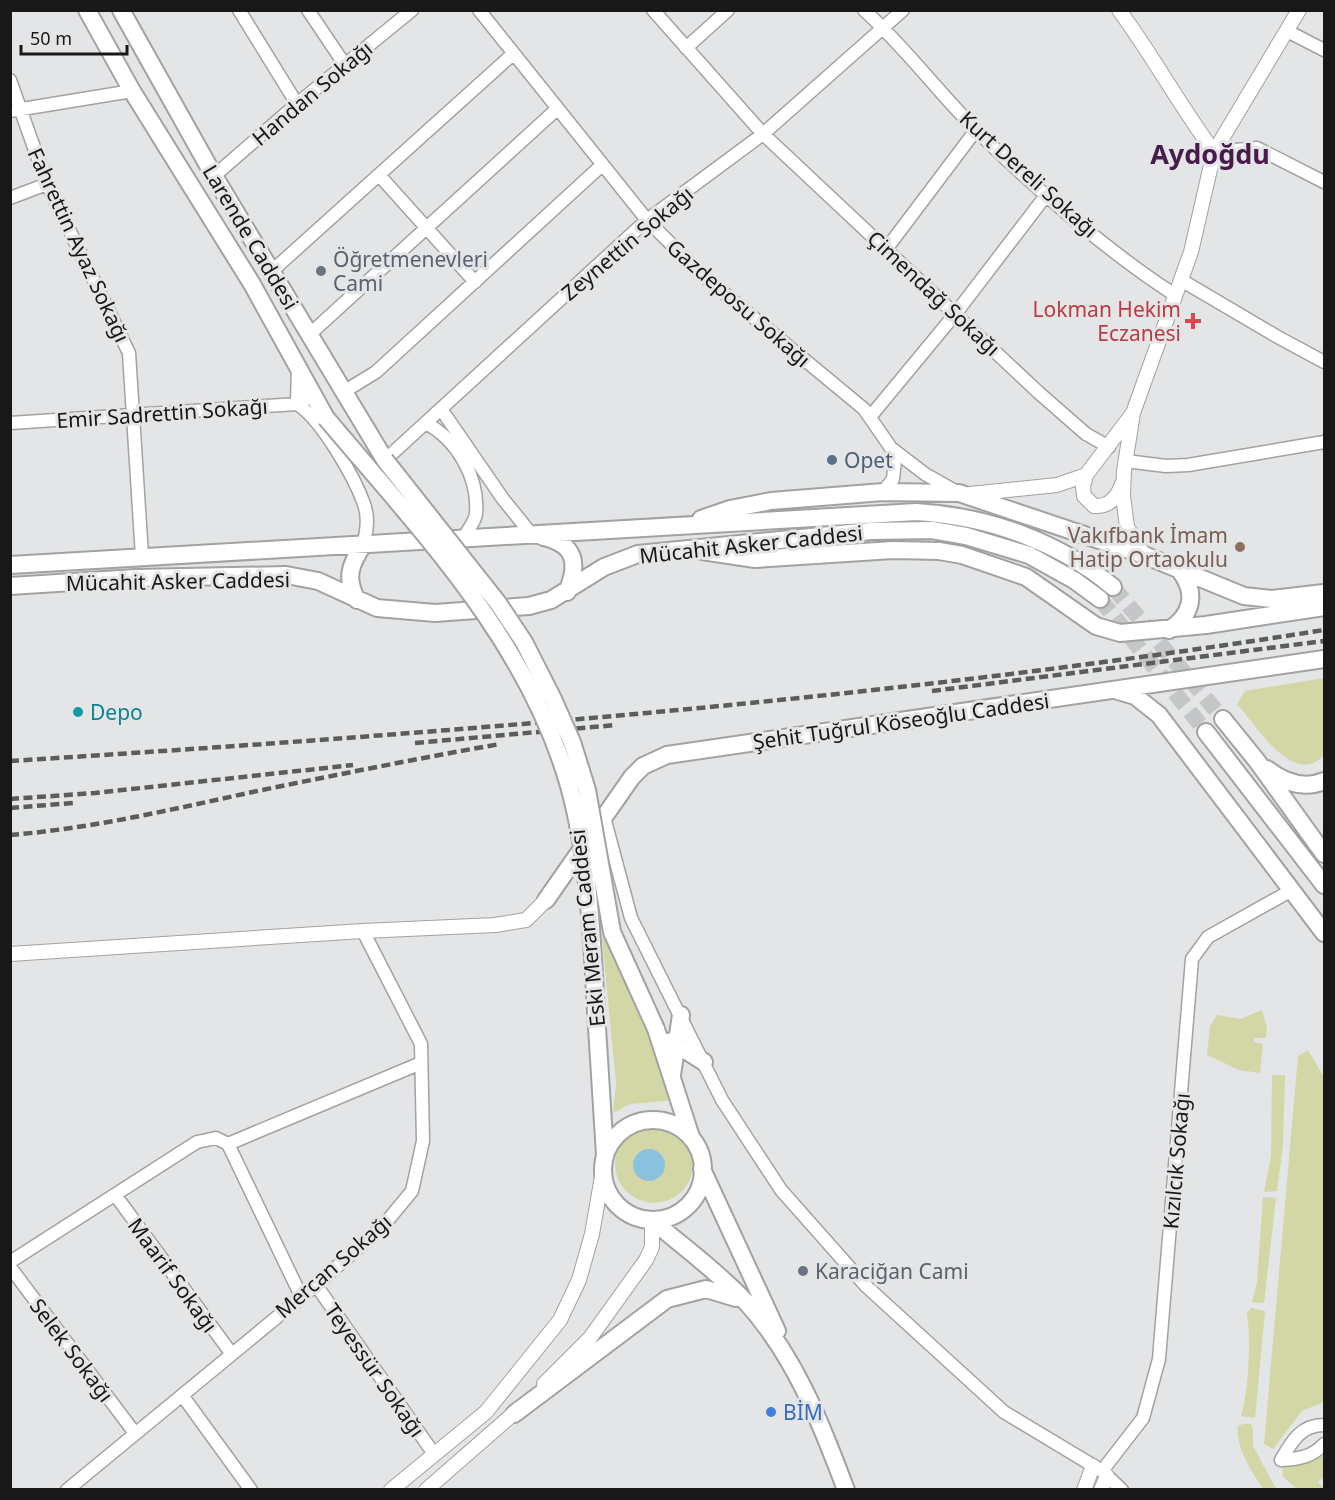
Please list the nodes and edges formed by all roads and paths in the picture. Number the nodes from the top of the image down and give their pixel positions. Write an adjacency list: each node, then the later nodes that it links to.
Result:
1 (87, 10): 20 (main road, Larende Caddesi)
2 (122, 10): 29 (main road, Larende Caddesi)
3 (240, 10): 21 (street)
4 (308, 10): 18 (street)
5 (412, 10): 18 (street, Handan Sokağı)
6 (478, 10): 17 (street, Gazdeposu Sokağı)
7 (652, 10): 15 (street, Çimendağ Sokağı)
8 (728, 10): 15 (street)
9 (864, 10): 13 (street, Kurt Dereli Sokağı)
10 (903, 10): 13 (street, Zeynettin Sokağı)
11 (1119, 10): 26 (street)
12 (1299, 10): 14 (street)
13 (884, 29): 24 (street, Kurt Dereli Sokağı); 25 (street, Zeynettin Sokağı)
14 (1287, 31): 16 (street); 26 (street)
15 (686, 48): 25 (street, Çimendağ Sokağı)
16 (1324, 50)
17 (513, 54): 22 (street, Gazdeposu Sokağı); 28 (street)
18 (345, 65): 21 (street, Handan Sokağı)
19 (10, 80): 23 (street, Fahrettin Ayaz Sokağı)
20 (132, 91): 23 (street); 44 (main road, Larende Caddesi)
21 (297, 104): 29 (street, Handan Sokağı)
22 (557, 109): 27 (street, Gazdeposu Sokağı); 35 (street)
23 (15, 110): 31 (street, Fahrettin Ayaz Sokağı)
24 (976, 130): 32 (street, Kurt Dereli Sokağı); 36 (street)
25 (763, 134): 34 (street, Zeynettin Sokağı); 36 (street, Çimendağ Sokağı)
26 (1214, 152): 30 (street); 38 (street)
27 (602, 165): 34 (street, Gazdeposu Sokağı); 39 (street)
28 (379, 175): 35 (street); 37 (street)
29 (214, 176): 37 (main road, Larende Caddesi)
30 (1324, 182)
31 (47, 184): 33 (street); 50 (street, Fahrettin Ayaz Sokağı)
32 (1047, 194): 40 (street, Kurt Dereli Sokağı); 41 (street)
33 (10, 198)
34 (647, 220): 48 (street, Zeynettin Sokağı); 51 (street, Gazdeposu Sokağı)
35 (425, 229): 39 (street); 42 (street)
36 (887, 248): 41 (street, Çimendağ Sokağı)
37 (272, 271): 42 (main road, Larende Caddesi)
38 (1181, 279): 40 (street); 43 (street)
39 (474, 282): 45 (street)
40 (1175, 295): 49 (street)
41 (956, 313): 51 (street); 56 (street, Çimendağ Sokağı)
42 (310, 334): 45 (main road, Larende Caddesi)
43 (1324, 362)
44 (298, 365): 46 (main road, Larende Caddesi); 47 (street)
45 (345, 391): 58 (main road, Larende Caddesi)
46 (312, 396): 47 (street, Emir Sadrettin Sokağı); 52 (main road, Larende Caddesi)
47 (297, 404): 50 (street, Emir Sadrettin Sokağı); 67 (street)
48 (441, 409): 54 (street, Zeynettin Sokağı); 65 (street)
49 (1133, 413): 56 (street); 59 (street)
50 (133, 414): 53 (street, Emir Sadrettin Sokağı); 70 (street, Fahrettin Ayaz Sokağı)
51 (870, 417): 57 (street, Gazdeposu Sokağı)
52 (326, 418): 103 (main road, Eski Meram Caddesi, bridge)
53 (10, 423)
54 (426, 423): 58 (street, Zeynettin Sokağı); 66 (street)
55 (1324, 442): 59 (street)
56 (1109, 447): 60 (street)
57 (891, 448): 62 (street); 63 (street)
58 (385, 460): 96 (main road, Eski Meram Caddesi, bridge)
59 (1126, 461): 61 (street)
60 (1086, 475): 61 (street); 63 (street)
61 (1123, 482): 69 (street)
62 (883, 492): 63 (main road); 64 (main road)
63 (964, 494): 69 (main road)
64 (675, 528): 65 (main road, Mücahit Asker Caddesi); 74 (main road, Mücahit Asker Caddesi)
65 (532, 535): 66 (main road, Mücahit Asker Caddesi); 75 (main road)
66 (463, 539): 67 (main road, Mücahit Asker Caddesi)
67 (363, 545): 70 (main road, Mücahit Asker Caddesi); 78 (main road)
68 (690, 547): 75 (main road, Mücahit Asker Caddesi); 77 (main road, Mücahit Asker Caddesi); 80 (main road)
69 (1144, 555): 72 (main road)
70 (142, 556): 71 (main road, Mücahit Asker Caddesi)
71 (10, 565)
72 (1182, 572): 76 (main road); 80 (main road)
73 (10, 586): 78 (main road, Mücahit Asker Caddesi)
74 (1113, 587)
75 (567, 592): 78 (main road, Mücahit Asker Caddesi)
76 (1324, 593)
77 (1100, 599)
78 (357, 600)
79 (1324, 607): 80 (main road)
80 (1169, 630)
81 (1324, 659): 82 (main road, Şehit Tuğrul Köseoğlu Caddesi)
82 (1114, 690): 87 (main road, Şehit Tuğrul Köseoğlu Caddesi); 90 (main road)
83 (1223, 719): 85 (main road)
84 (1206, 732): 89 (main road)
85 (1257, 761): 86 (main road); 88 (main road)
86 (1324, 781)
87 (604, 817): 91 (main road, Şehit Tuğrul Köseoğlu Caddesi); 95 (street)
88 (1324, 854)
89 (1324, 885)
90 (1292, 890): 93 (main road); 119 (street, Kızılcık Sokağı)
91 (546, 900): 92 (street)
92 (363, 931): 94 (street); 99 (street, Mercan Sokağı)
93 (1324, 933)
94 (10, 954)
95 (681, 1015): 97 (main road); 98 (street)
96 (656, 1029): 97 (main road); 100 (main road, Eski Meram Caddesi)
97 (677, 1045): 98 (main road); 100 (main road)
98 (704, 1062): 119 (street)
99 (422, 1063): 102 (street); 108 (street, Mercan Sokağı)
100 (672, 1079): 101 (main road, Eski Meram Caddesi)
101 (691, 1138): 103 (main road); 104 (main road)
102 (228, 1144): 105 (street); 109 (street)
103 (604, 1164): 106 (main road); 118 (street)
104 (702, 1168): 106 (main road); 112 (main road)
105 (116, 1196): 107 (street); 111 (street, Maarif Sokağı)
106 (652, 1220): 110 (main road); 114 (street)
107 (10, 1264): 116 (street, Selek Sokağı)
108 (316, 1285): 109 (street, Mercan Sokağı); 118 (street, Teyessür Sokağı)
109 (301, 1296): 111 (street, Mercan Sokağı)
110 (745, 1301): 112 (main road); 114 (main road)
111 (231, 1353): 113 (street, Mercan Sokağı)
112 (788, 1357): 124 (main road)
113 (182, 1395): 116 (street, Mercan Sokağı); 121 (street)
114 (514, 1414): 123 (street)
115 (1324, 1425): 117 (street)
116 (134, 1432): 120 (street, Mercan Sokağı)
117 (1324, 1444)
118 (434, 1454): 122 (street)
119 (1101, 1471): 125 (street); 126 (street); 127 (street)
120 (67, 1490)
121 (251, 1490)
122 (390, 1490)
123 (426, 1490)
124 (846, 1490)
125 (1084, 1490)
126 (1101, 1490)
127 (1122, 1490)

